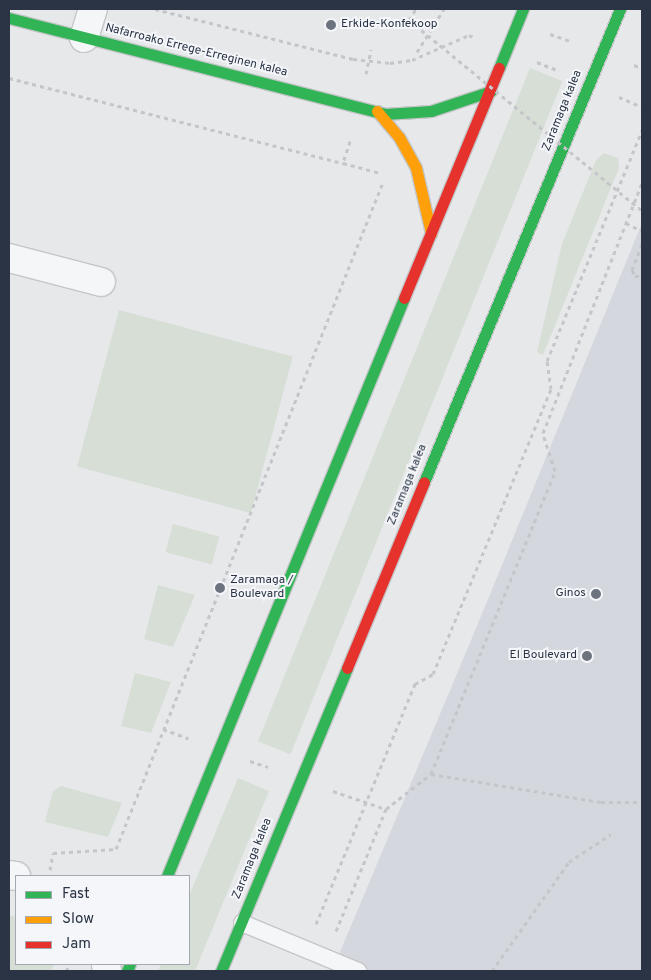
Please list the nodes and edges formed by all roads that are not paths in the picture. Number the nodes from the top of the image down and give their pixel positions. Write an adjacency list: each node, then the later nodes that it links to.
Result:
1 (93, 9): 5 (street)
2 (523, 9): 6 (main road)
3 (620, 9): 12 (main road, Zaramaga kalea)
4 (9, 18): 5 (main road, Nafarroako Errege-Erreginen kalea)
5 (84, 38): 7 (main road, Nafarroako Errege-Erreginen kalea)
6 (490, 91): 7 (main road, Nafarroako Errege-Erreginen kalea); 8 (main road)
7 (377, 111): 8 (main road)
8 (430, 233): 11 (main road)
9 (9, 258): 10 (street)
10 (101, 282)
11 (167, 875)
12 (242, 922): 13 (main road, Zaramaga kalea); 14 (lane)
13 (221, 971)
14 (358, 971)

